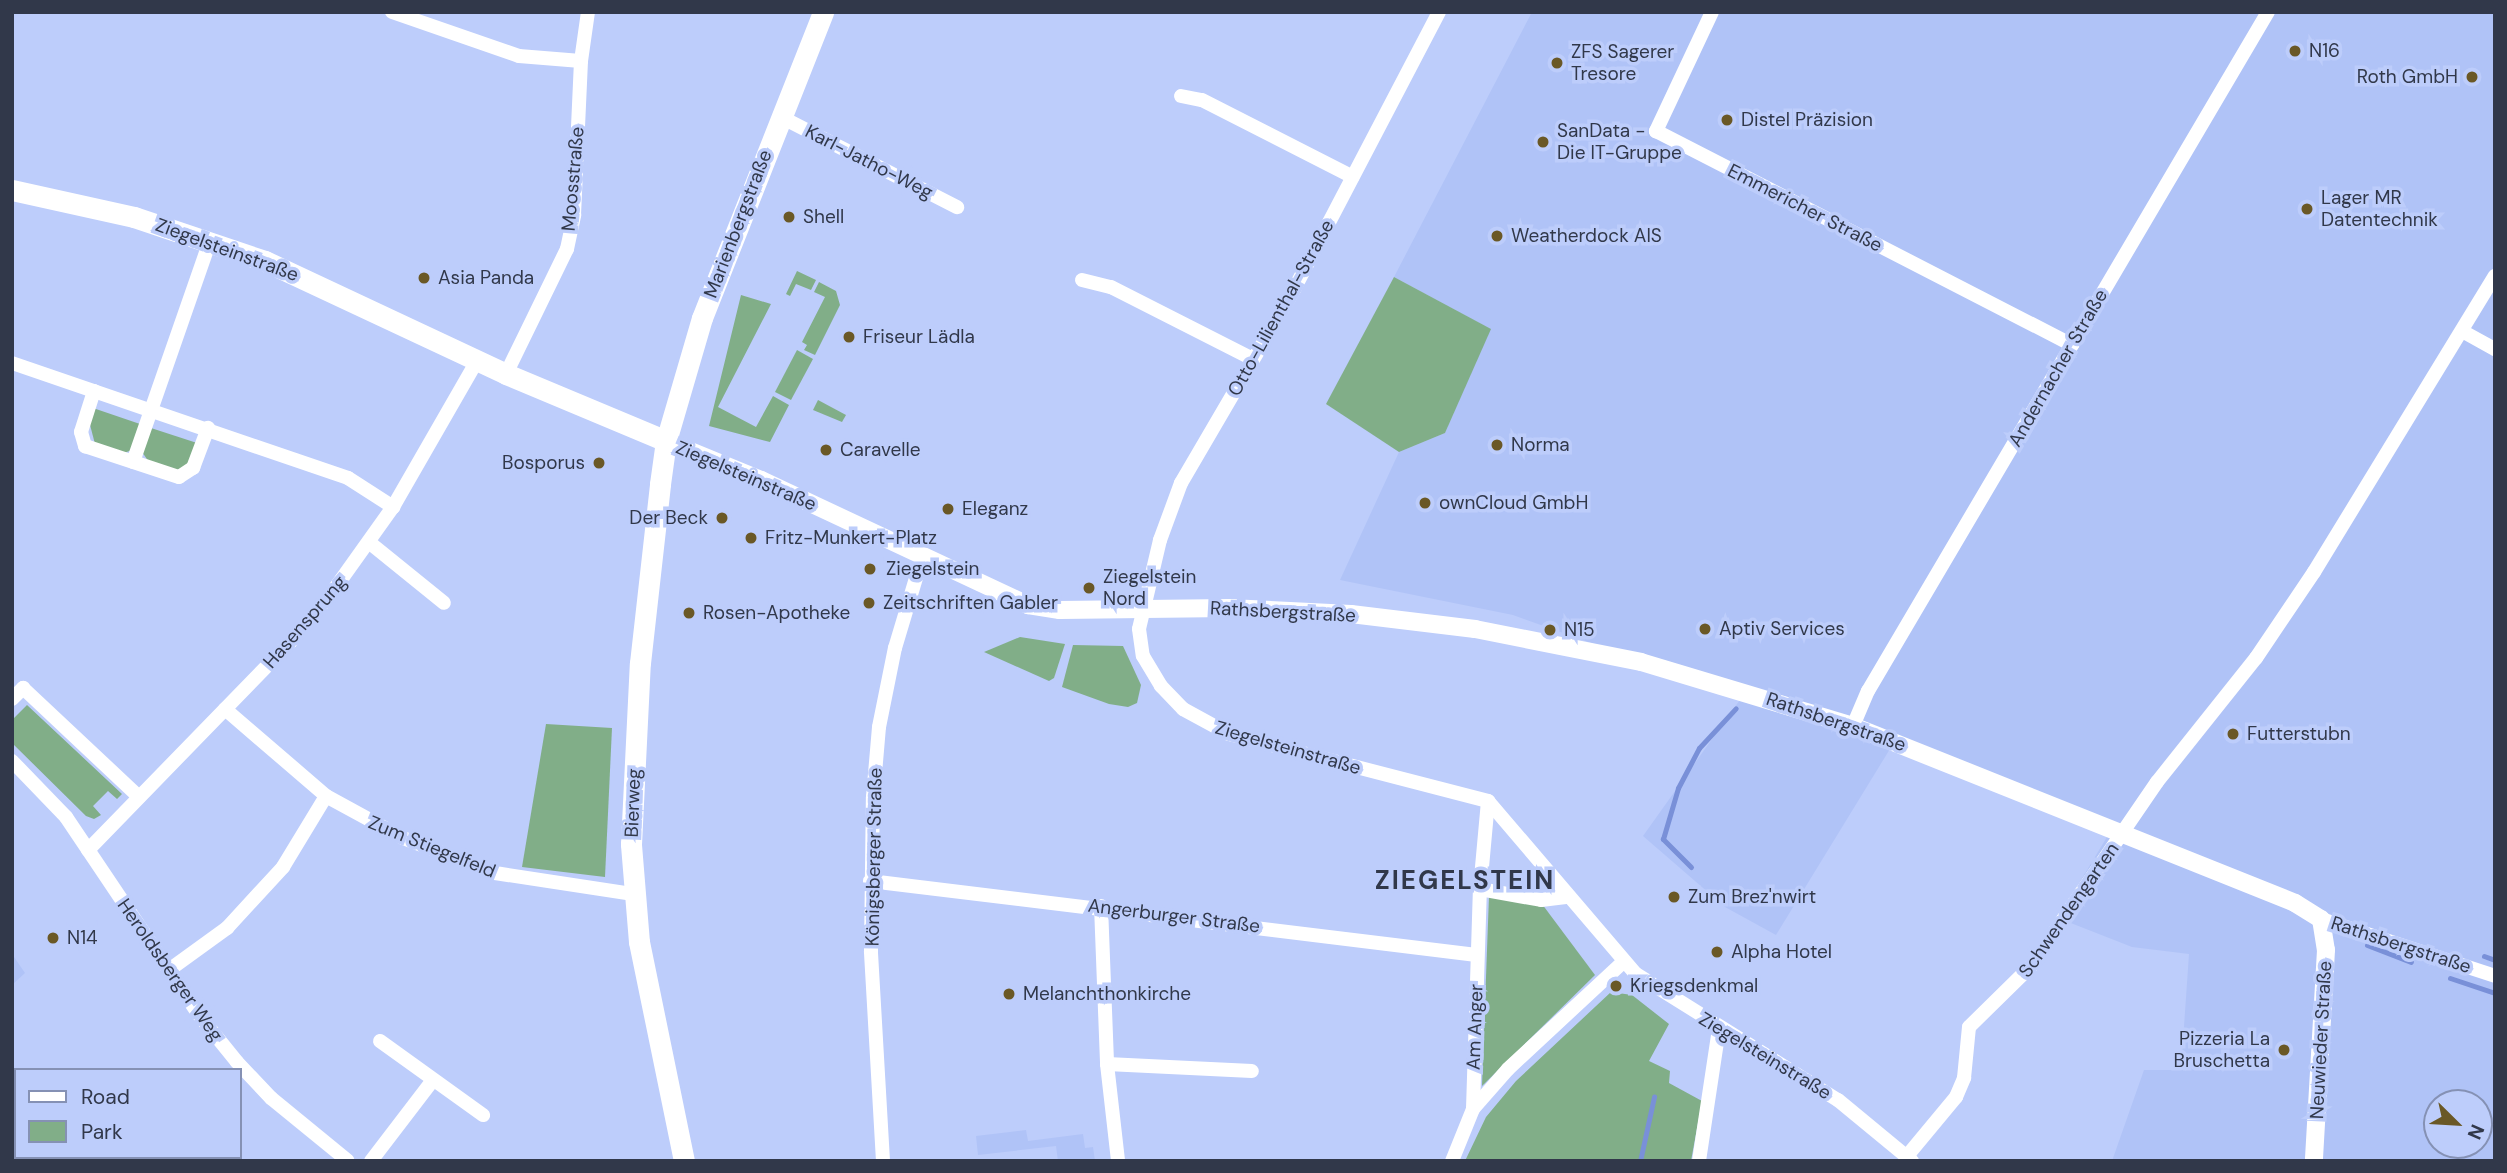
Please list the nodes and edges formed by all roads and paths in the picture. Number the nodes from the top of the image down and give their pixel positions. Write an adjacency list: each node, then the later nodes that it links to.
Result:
1 (392, 12): 7 (street)
2 (588, 12): 7 (street, Moosstraße)
3 (823, 12): 9 (main road, Marienbergstraße)
4 (1439, 12): 10 (street, Otto-Lilienthal-Straße)
5 (1712, 12): 17 (street, Emmericher Straße)
6 (2268, 12): 17 (street, Andernacher Straße)
7 (581, 61): 22 (street, Moosstraße)
8 (1181, 96): 10 (street)
9 (781, 117): 12 (street, Karl-Jatho-Weg); 26 (main road, Marienbergstraße)
10 (1353, 177): 19 (street, Otto-Lilienthal-Straße)
11 (12, 190): 13 (main road, Ziegelsteinstraße)
12 (957, 207)
13 (210, 241): 20 (main road, Ziegelsteinstraße); 24 (street)
14 (2495, 276): 16 (street)
15 (1082, 280): 19 (street)
16 (2462, 331): 18 (street); 40 (street)
17 (2072, 345): 35 (street, Andernacher Straße)
18 (2495, 349)
19 (1254, 359): 32 (street, Otto-Lilienthal-Straße)
20 (477, 361): 22 (main road, Ziegelsteinstraße); 28 (street, Hasensprung)
21 (12, 363): 23 (street)
22 (506, 374): 26 (main road, Ziegelsteinstraße)
23 (94, 391): 24 (street); 27 (street)
24 (152, 409): 25 (street); 27 (street)
25 (208, 428): 27 (street); 28 (street)
26 (666, 441): 30 (street, Ziegelsteinstraße); 44 (main road, Bierweg)
27 (133, 462)
28 (393, 507): 29 (street, Hasensprung)
29 (370, 543): 31 (street); 34 (street, Hasensprung)
30 (922, 558): 32 (street, Ziegelsteinstraße); 42 (street, Königsberger Straße)
31 (444, 603)
32 (1142, 611): 35 (street, Rathsbergstraße); 39 (street, Ziegelsteinstraße)
33 (12, 699): 38 (street)
34 (225, 709): 37 (street, Zum Stiegelfeld); 38 (street, Hasensprung)
35 (1853, 726): 40 (street, Rathsbergstraße)
36 (12, 761): 41 (street, Heroldsberger Weg)
37 (326, 796): 44 (street, Zum Stiegelfeld); 50 (street)
38 (139, 797): 41 (street, Hasensprung)
39 (1489, 801): 43 (street, Am Anger); 45 (street, Ziegelsteinstraße)
40 (2124, 833): 47 (street, Rathsbergstraße); 59 (street, Schwendengarten)
41 (88, 850): 50 (street, Heroldsberger Weg)
42 (870, 881): 46 (street, Angerburger Straße); 63 (street, Königsberger Straße)
43 (1480, 889): 45 (street); 48 (street, Am Anger)
44 (633, 894): 62 (main road, Bierweg)
45 (1566, 897): 49 (street, Ziegelsteinstraße)
46 (1101, 906): 48 (street, Angerburger Straße); 54 (street)
47 (2321, 919): 51 (street, Rathsbergstraße); 67 (street, Neuwieder Straße)
48 (1477, 955): 57 (street, Am Anger)
49 (1623, 962): 52 (street, Ziegelsteinstraße); 57 (street)
50 (169, 970): 60 (street, Heroldsberger Weg)
51 (2495, 976)
52 (1719, 1029): 59 (street, Ziegelsteinstraße); 66 (street)
53 (380, 1041): 56 (street)
54 (1107, 1063): 55 (street); 64 (street)
55 (1252, 1071)
56 (433, 1080): 58 (street); 61 (street)
57 (1473, 1109): 65 (street, Am Anger)
58 (483, 1115)
59 (1910, 1158)
60 (348, 1161)
61 (371, 1161)
62 (684, 1161)
63 (883, 1161)
64 (1118, 1161)
65 (1452, 1161)
66 (1699, 1161)
67 (2314, 1161)

